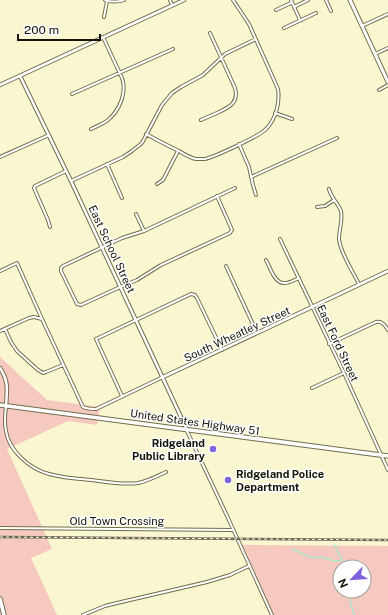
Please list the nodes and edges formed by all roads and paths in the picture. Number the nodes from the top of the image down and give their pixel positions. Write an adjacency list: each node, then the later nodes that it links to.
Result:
1 (124, 0): 8 (street)
2 (170, 0): 10 (street)
3 (184, 0): 10 (street)
4 (233, 0): 22 (street)
5 (308, 0): 11 (street)
6 (326, 0): 13 (street)
7 (350, 0): 18 (main road)
8 (106, 1): 16 (street)
9 (291, 1): 11 (street); 12 (street)
10 (172, 5): 21 (street)
11 (294, 7): 17 (street)
12 (276, 10)
13 (331, 11)
14 (316, 13): 17 (street)
15 (388, 14): 18 (street)
16 (104, 17)
17 (300, 20): 19 (street)
18 (362, 26): 25 (main road)
19 (284, 28)
20 (210, 33): 26 (street)
21 (103, 38): 27 (street); 28 (street)
22 (256, 39): 26 (street); 33 (street)
23 (388, 48): 25 (street)
24 (173, 49): 27 (street)
25 (375, 54): 29 (main road)
26 (221, 57): 35 (street); 37 (street)
27 (120, 73): 32 (street); 36 (street)
28 (20, 76): 30 (street); 38 (street, East School Street)
29 (388, 84): 31 (street)
30 (0, 85)
31 (380, 90)
32 (72, 94)
33 (275, 113): 34 (street); 40 (street)
34 (292, 119)
35 (200, 120)
36 (92, 129)
37 (146, 134): 41 (street); 43 (street)
38 (48, 135): 42 (street); 44 (street, East School Street)
39 (337, 138): 45 (street)
40 (239, 144): 41 (street); 45 (street)
41 (178, 151): 47 (street)
42 (0, 157)
43 (107, 164): 46 (street); 52 (street)
44 (66, 171): 46 (street, East School Street); 56 (street)
45 (251, 177): 50 (street)
46 (71, 181): 59 (street, East School Street)
47 (158, 184)
48 (235, 188): 51 (street)
49 (329, 189): 53 (street)
50 (256, 195)
51 (217, 196): 57 (street); 66 (street)
52 (122, 198)
53 (334, 200): 54 (street); 65 (street)
54 (317, 207)
55 (136, 214): 57 (street)
56 (50, 227)
57 (144, 231): 59 (street)
58 (280, 239): 64 (street, East Ford Street)
59 (102, 247): 66 (street, East School Street); 66 (street)
60 (266, 260): 64 (street)
61 (226, 266): 73 (street)
62 (0, 271): 68 (street)
63 (388, 271): 65 (street, South Wheatley Street)
64 (299, 278): 67 (street, East Ford Street)
65 (359, 285): 67 (street, South Wheatley Street)
66 (121, 287): 69 (street, East School Street)
67 (312, 308): 73 (street, South Wheatley Street); 74 (street, East Ford Street)
68 (42, 319): 70 (street); 76 (street)
69 (136, 320): 75 (street); 79 (street, East School Street); 81 (street)
70 (5, 328): 72 (street); 76 (street)
71 (388, 330): 74 (street)
72 (0, 331)
73 (257, 334): 75 (street, South Wheatley Street)
74 (329, 344): 78 (street, East Ford Street)
75 (222, 350): 79 (street, South Wheatley Street)
76 (63, 365): 81 (street, South Wheatley Street)
77 (0, 368): 83 (street)
78 (344, 373): 80 (street); 85 (street, East Ford Street)
79 (163, 377): 81 (street, South Wheatley Street); 84 (street, East School Street)
80 (312, 388)
81 (122, 396)
82 (0, 405): 83 (main road, United States Highway 51)
83 (6, 406): 84 (main road, United States Highway 51); 88 (street)
84 (187, 430): 85 (main road, United States Highway 51); 90 (street)
85 (381, 455): 86 (main road, United States Highway 51); 87 (street, East Ford Street)
86 (388, 456)
87 (388, 470)
88 (166, 472)
89 (0, 528): 90 (street, Old Town Crossing)
90 (233, 530): 91 (street)
91 (249, 566): 94 (street); 95 (street)
92 (0, 599): 93 (main road)
93 (4, 615)
94 (83, 615)
95 (272, 615)

